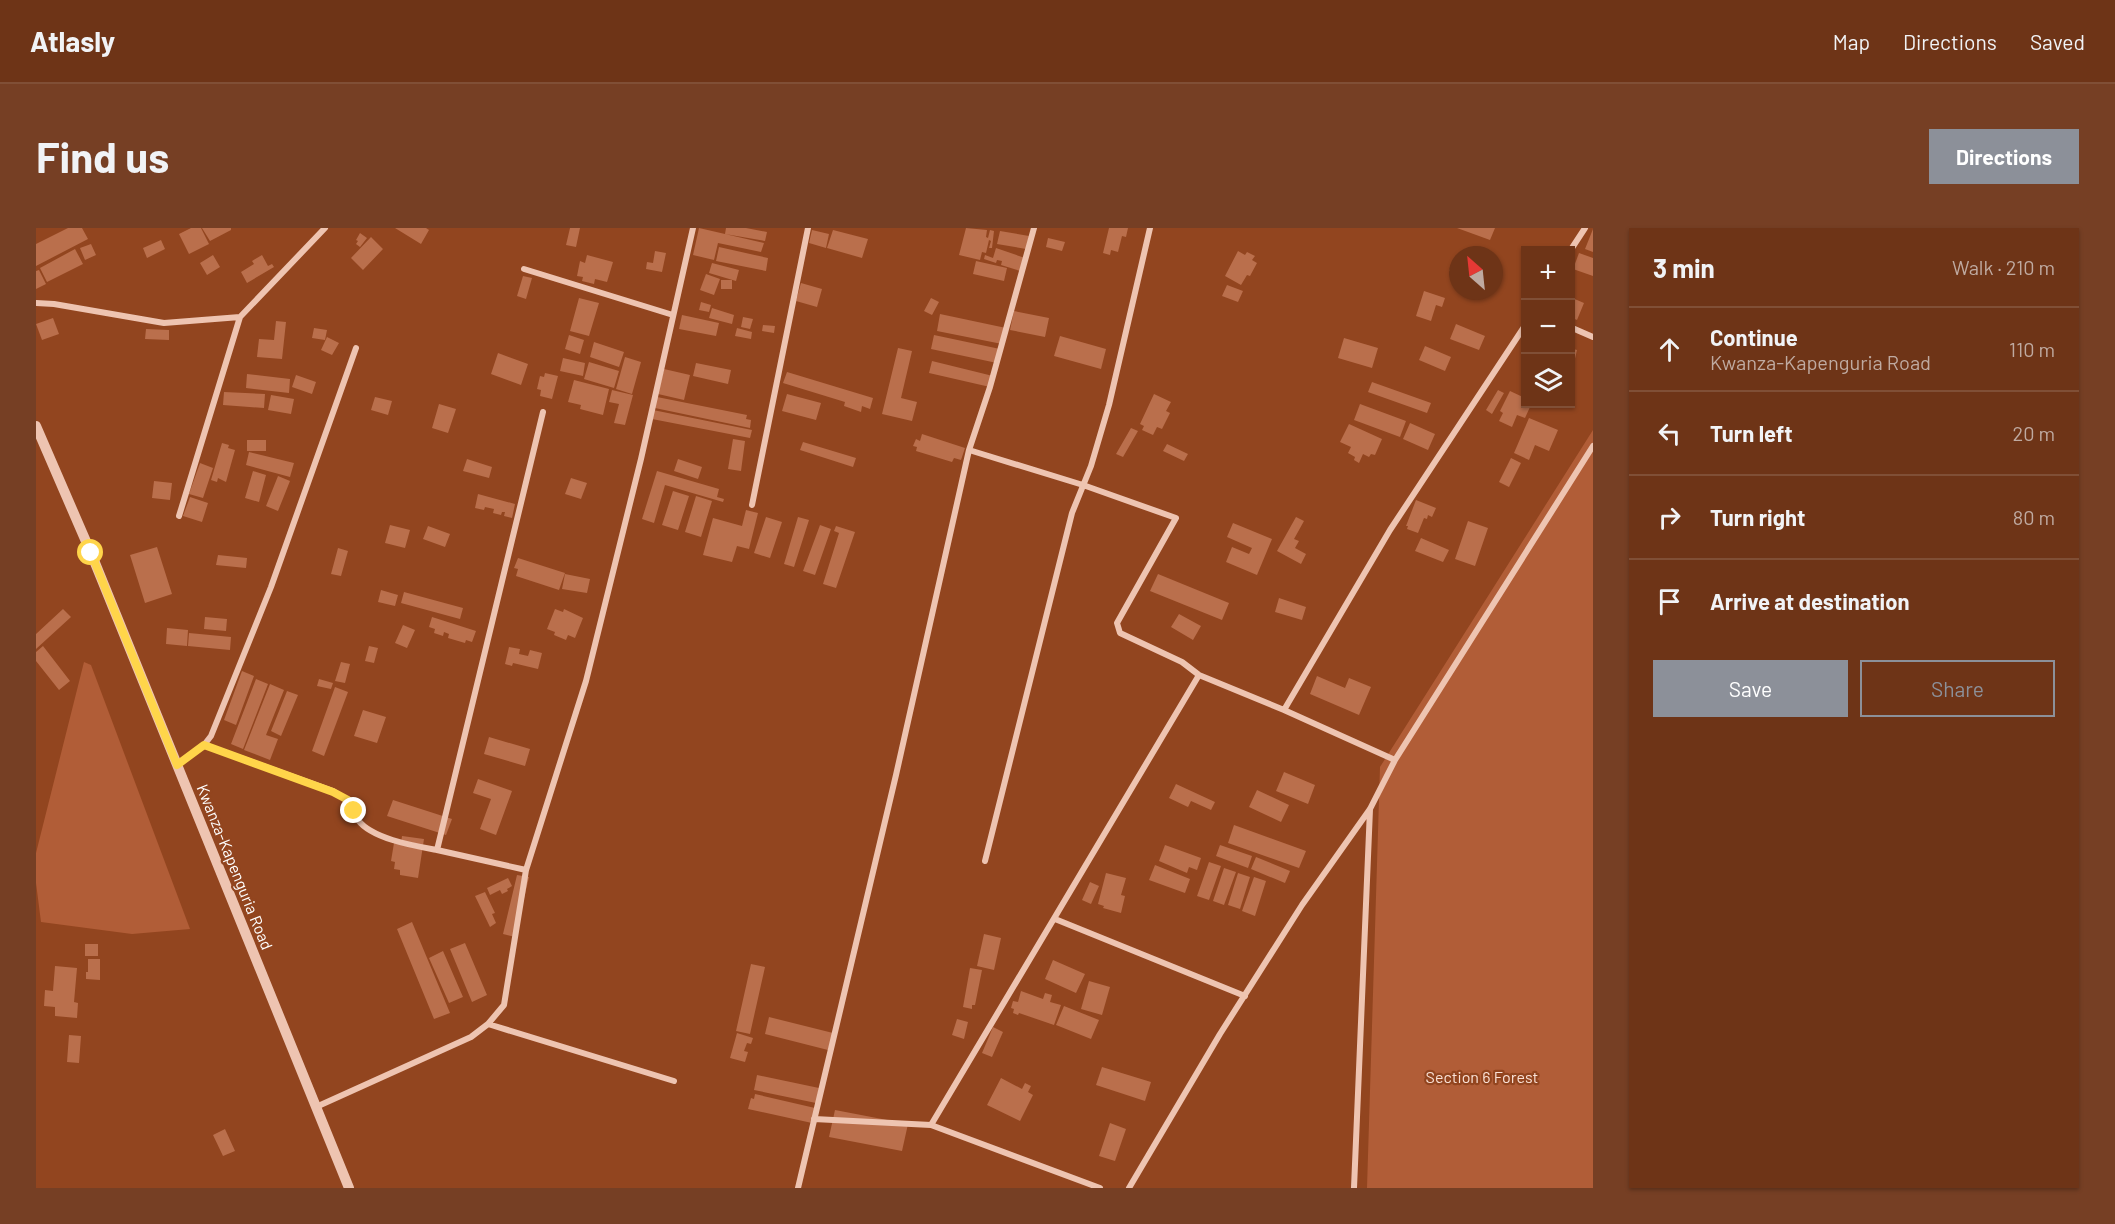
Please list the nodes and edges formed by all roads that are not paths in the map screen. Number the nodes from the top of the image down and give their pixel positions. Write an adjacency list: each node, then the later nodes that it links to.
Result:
1 (325, 228): 11 (street)
2 (693, 228): 10 (street)
3 (808, 228): 21 (street)
4 (1034, 228): 19 (street)
5 (1150, 228): 20 (street)
6 (1585, 228): 7 (street)
7 (1573, 246)
8 (524, 269): 10 (street)
9 (36, 303): 11 (street)
10 (673, 315): 31 (street)
11 (240, 317): 22 (street)
12 (1575, 329): 14 (street)
13 (1521, 332): 24 (street)
14 (1593, 337)
15 (356, 348): 25 (street)
16 (543, 412): 29 (street)
17 (36, 426): 27 (street, Kwanza-Kapenguria Road)
18 (1593, 446): 26 (street)
19 (969, 450): 20 (street); 37 (street)
20 (1083, 484): 23 (street); 30 (street)
21 (752, 505)
22 (179, 516)
23 (1199, 675): 24 (street); 32 (street)
24 (1284, 710): 26 (street)
25 (204, 745): 27 (street); 29 (street)
26 (1395, 760): 28 (street)
27 (177, 765): 36 (street, Kwanza-Kapenguria Road)
28 (1370, 809): 33 (street); 43 (street)
29 (437, 850): 31 (street)
30 (986, 861)
31 (526, 870): 34 (street)
32 (1055, 919): 33 (street); 38 (street)
33 (1245, 996): 42 (street)
34 (488, 1024): 35 (street); 36 (street)
35 (674, 1081)
36 (316, 1107): 39 (street, Kwanza-Kapenguria Road)
37 (814, 1119): 38 (street); 40 (street)
38 (931, 1125): 41 (street)
39 (349, 1188)
40 (798, 1188)
41 (1100, 1188)
42 (1129, 1188)
43 (1354, 1188)

